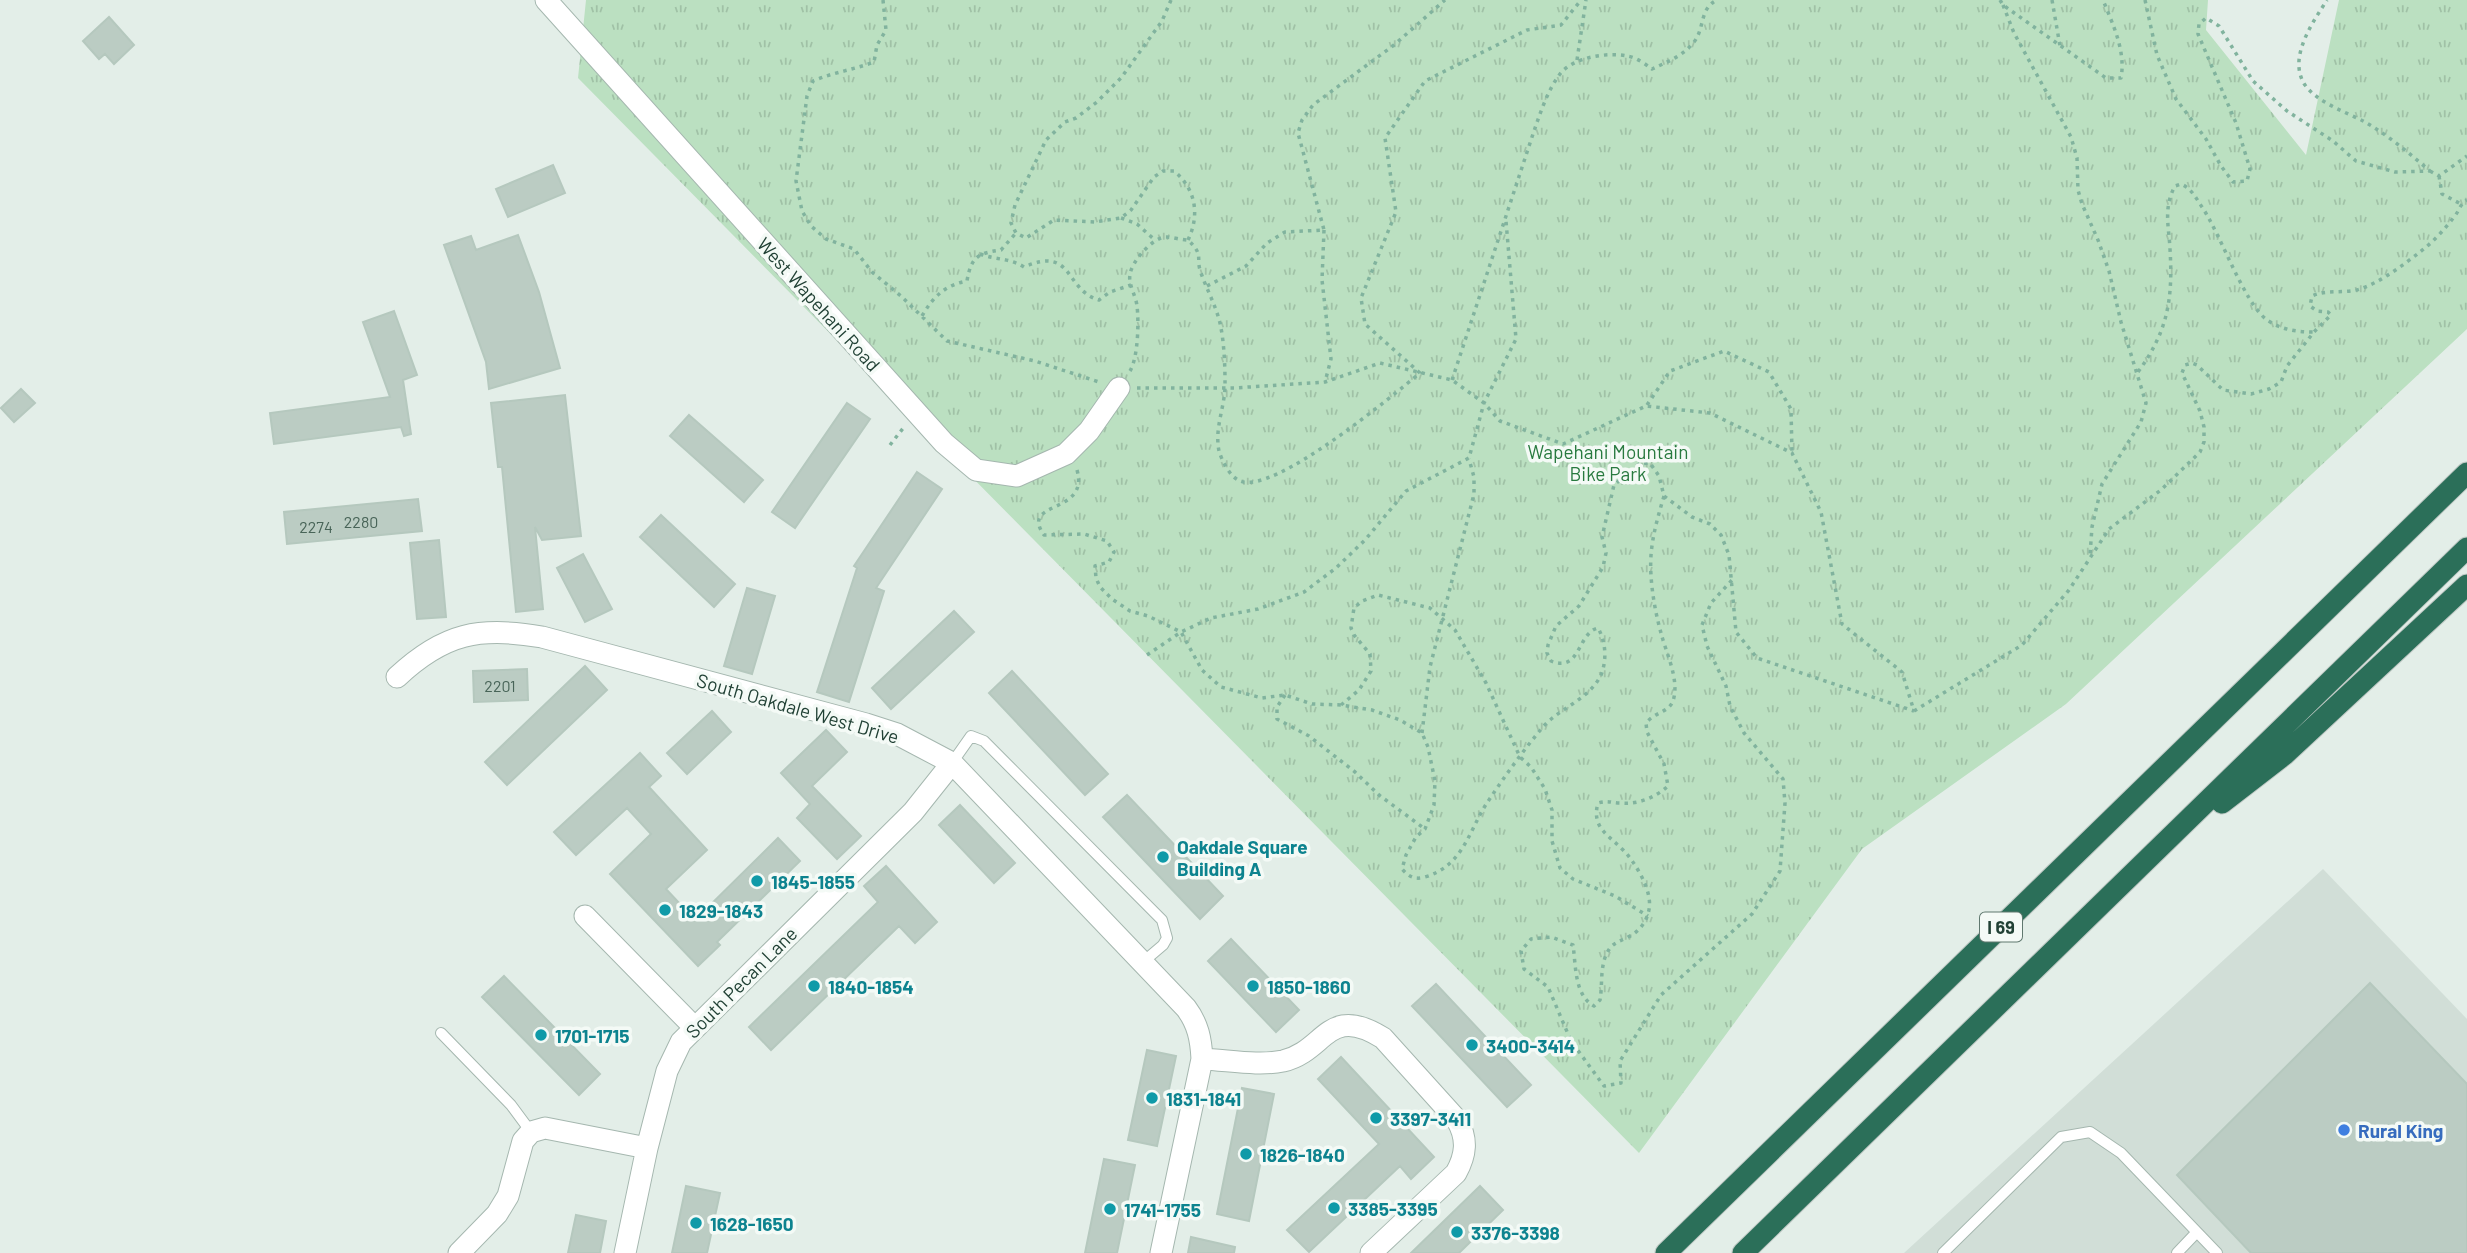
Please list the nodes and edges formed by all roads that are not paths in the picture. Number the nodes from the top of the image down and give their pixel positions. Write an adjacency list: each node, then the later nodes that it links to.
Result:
1 (546, 0): 2 (street, West Wapehani Road)
2 (1119, 388)
3 (2467, 455): 7 (highway)
4 (2467, 473): 7 (highway, I 69)
5 (2467, 548): 10 (highway, I 69)
6 (2467, 585): 10 (highway)
7 (2337, 600): 23 (highway, I 69)
8 (397, 677): 9 (street, South Oakdale West Drive)
9 (952, 763): 12 (street, South Oakdale West Drive); 12 (lane); 13 (street, South Pecan Lane)
10 (2140, 866): 24 (highway, I 69)
11 (585, 916): 13 (street)
12 (1143, 962): 15 (street, South Oakdale West Drive)
13 (694, 1027): 17 (street, South Pecan Lane)
14 (441, 1033): 16 (lane)
15 (1202, 1059): 21 (street); 22 (street)
16 (531, 1132): 17 (street); 19 (street)
17 (647, 1148): 20 (street, South Pecan Lane)
18 (2197, 1232): 25 (lane); 26 (lane); 27 (lane)
19 (459, 1253)
20 (625, 1253)
21 (1161, 1253)
22 (1371, 1253)
23 (1666, 1253)
24 (1743, 1253)
25 (1943, 1253)
26 (2177, 1253)
27 (2217, 1253)

